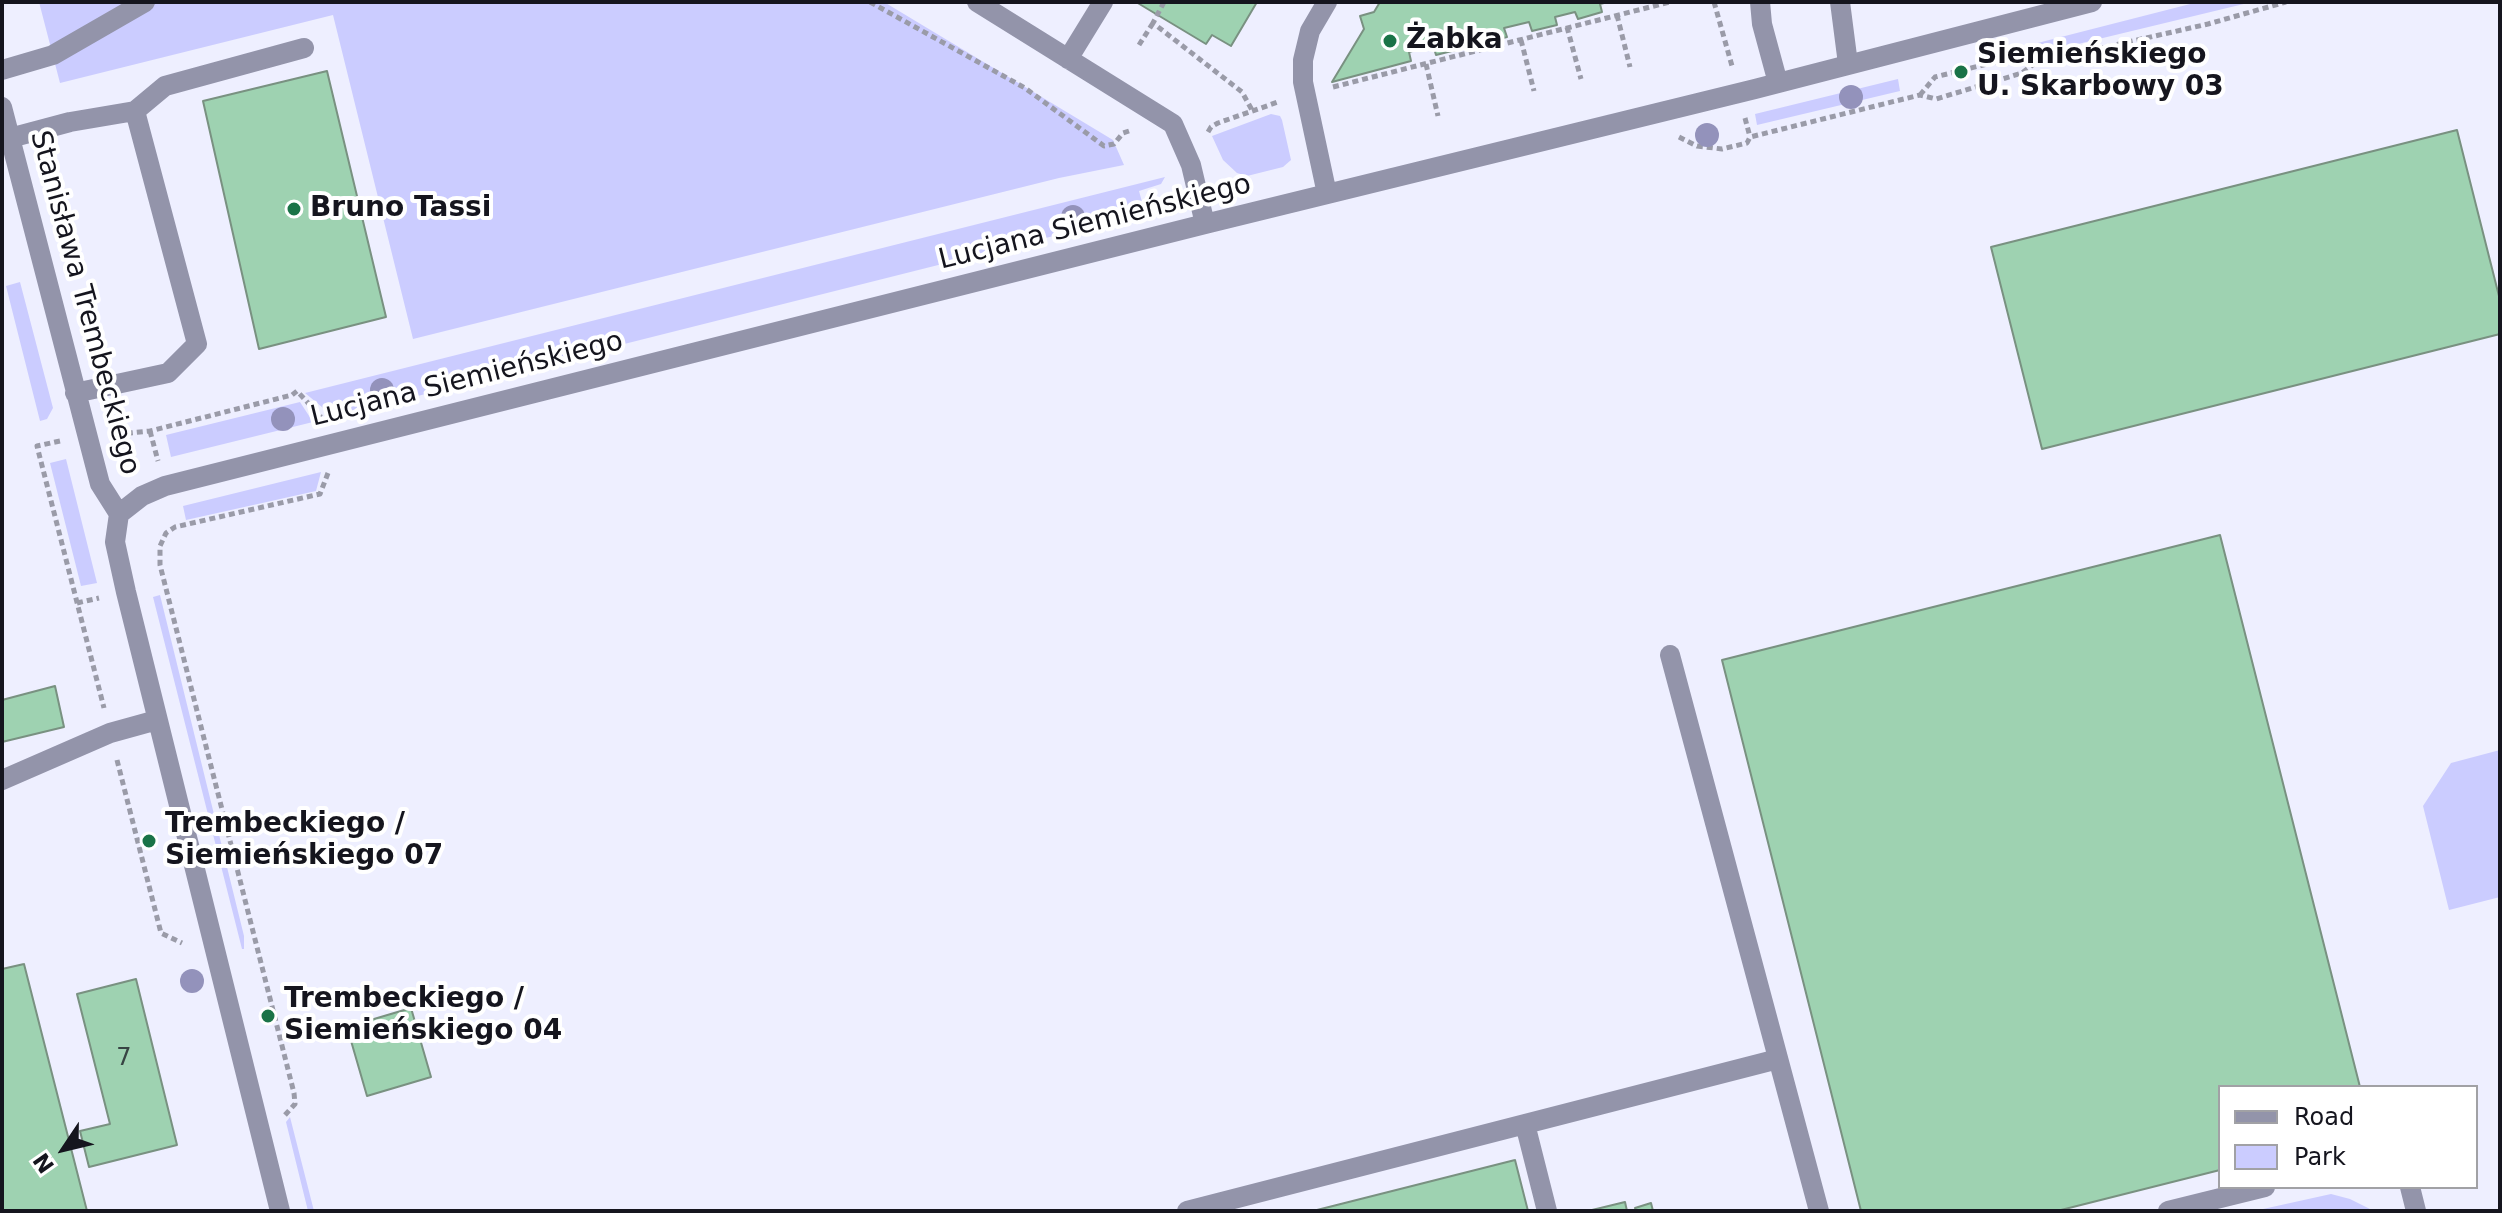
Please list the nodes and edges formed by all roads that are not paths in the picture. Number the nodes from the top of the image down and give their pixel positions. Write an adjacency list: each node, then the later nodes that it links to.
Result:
1 (145, 2): 11 (street)
2 (977, 2): 9 (street)
3 (1103, 2): 9 (street)
4 (1327, 2): 17 (street)
5 (1760, 2): 12 (street)
6 (1840, 2): 10 (street)
7 (2092, 2): 10 (street, Lucjana Siemieńskiego)
8 (304, 48): 14 (street)
9 (1068, 59): 18 (street)
10 (1848, 64): 12 (street, Lucjana Siemieńskiego)
11 (2, 70)
12 (1778, 83): 17 (street, Lucjana Siemieńskiego)
13 (2, 107): 15 (street, Stanisława Trembeckiego)
14 (135, 111): 15 (street); 19 (street)
15 (10, 138): 16 (street, Stanisława Trembeckiego)
16 (10, 176): 19 (street, Stanisława Trembeckiego)
17 (1327, 194): 18 (street, Lucjana Siemieńskiego)
18 (1205, 224): 20 (street, Lucjana Siemieńskiego)
19 (75, 393): 20 (street, Stanisława Trembeckiego)
20 (119, 514): 22 (street, Stanisława Trembeckiego)
21 (1670, 655): 24 (street)
22 (157, 720): 23 (street); 28 (street, Stanisława Trembeckiego)
23 (2, 780)
24 (1778, 1059): 25 (street); 31 (street)
25 (1525, 1124): 29 (street); 30 (street)
26 (2257, 1189): 32 (street)
27 (2410, 1189): 33 (street)
28 (280, 1211)
29 (1187, 1211)
30 (1547, 1211)
31 (1819, 1211)
32 (2168, 1211)
33 (2416, 1211)

